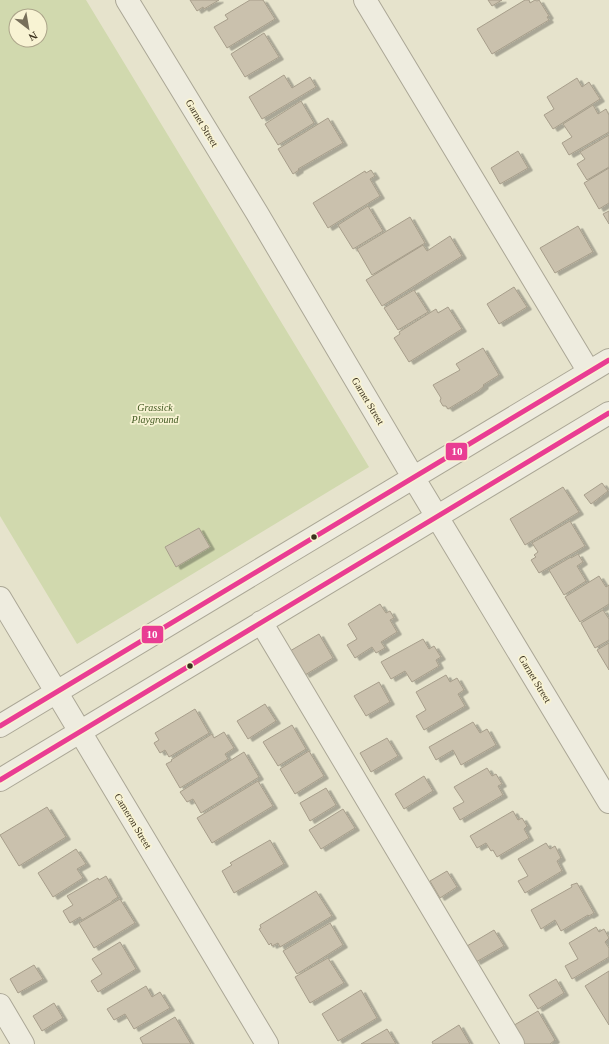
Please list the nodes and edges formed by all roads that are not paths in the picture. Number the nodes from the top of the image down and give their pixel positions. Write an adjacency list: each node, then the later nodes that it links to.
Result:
1 (128, 0): 6 (street, Garnet Street)
2 (365, 0): 4 (street)
3 (609, 360): 4 (street)
4 (589, 372): 6 (street)
5 (609, 413): 7 (street)
6 (413, 477): 7 (street, Garnet Street); 10 (street)
7 (437, 516): 9 (street); 14 (street, Garnet Street)
8 (0, 598): 10 (street, Cameron Street)
9 (261, 622): 12 (street); 18 (street)
10 (57, 692): 11 (street); 12 (street, Cameron Street)
11 (0, 726)
12 (80, 732): 13 (street); 17 (street, Cameron Street)
13 (0, 780)
14 (609, 802)
15 (0, 1005): 16 (street)
16 (23, 1044)
17 (267, 1044)
18 (513, 1044)

